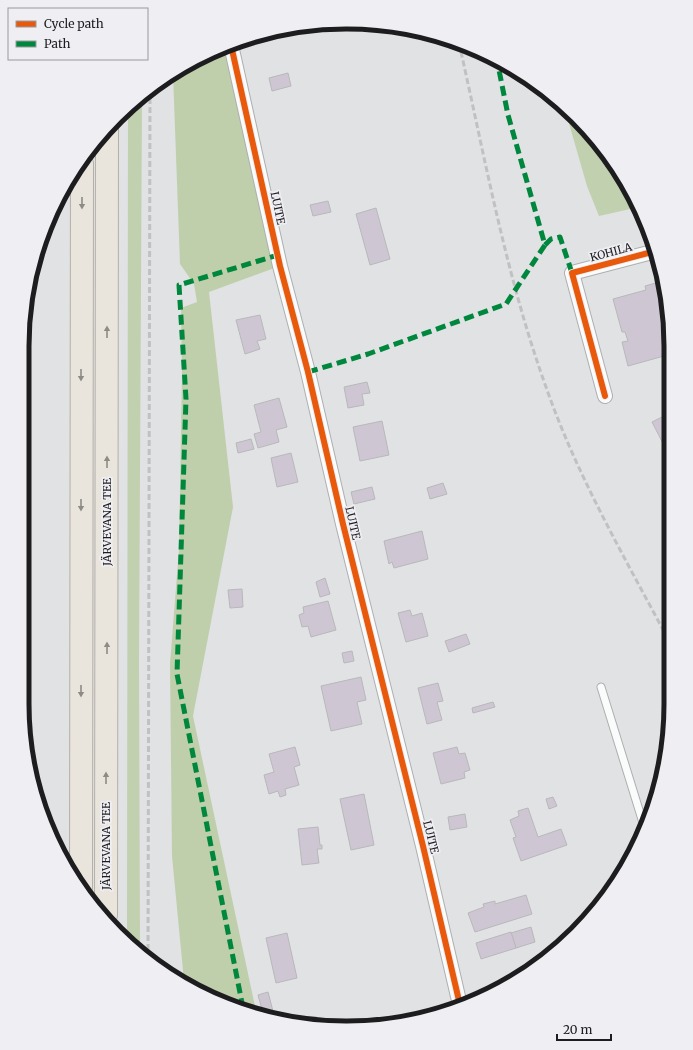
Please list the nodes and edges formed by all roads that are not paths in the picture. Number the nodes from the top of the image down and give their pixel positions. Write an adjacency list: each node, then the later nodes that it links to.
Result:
1 (232, 50): 10 (street, LUITE)
2 (107, 138): 9 (highway, JÄRVEVANA TEE, one-way to 2)
3 (82, 172): 8 (highway, one-way to 8)
4 (650, 253): 5 (street, KOHILA)
5 (605, 396)
6 (601, 687): 7 (lane)
7 (642, 820)
8 (81, 877)
9 (106, 911)
10 (459, 1000)

